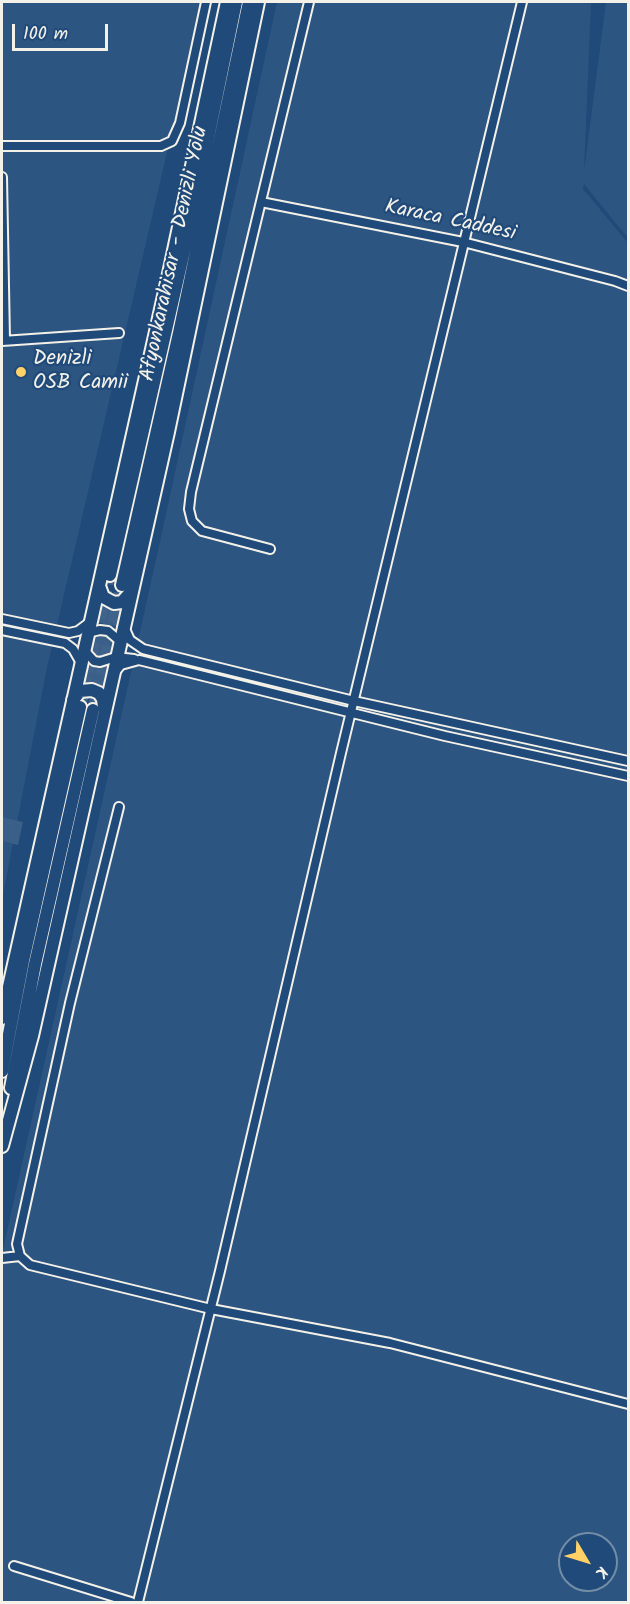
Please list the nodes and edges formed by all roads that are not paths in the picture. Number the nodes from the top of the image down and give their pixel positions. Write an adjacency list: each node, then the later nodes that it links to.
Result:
1 (206, 2): 8 (street)
2 (227, 2): 16 (highway)
3 (236, 2): 16 (highway)
4 (249, 2): 17 (highway, Afyonkarahisar - Denizli Yolu)
5 (258, 2): 17 (highway)
6 (309, 2): 10 (street)
7 (522, 2): 11 (street)
8 (2, 146)
9 (2, 177): 14 (street)
10 (261, 202): 11 (street, Karaca Caddesi); 15 (street)
11 (463, 242): 12 (street, Karaca Caddesi); 31 (street)
12 (628, 286)
13 (118, 333): 14 (street)
14 (3, 340)
15 (270, 549)
16 (104, 584): 17 (highway); 20 (highway)
17 (126, 588): 19 (highway)
18 (2, 619): 22 (street)
19 (124, 624): 23 (highway); 25 (street)
20 (89, 627): 22 (street); 22 (street); 23 (street); 26 (highway)
21 (2, 630): 24 (street)
22 (69, 633)
23 (119, 641): 25 (street); 27 (highway)
24 (65, 642): 26 (street); 29 (street)
25 (143, 649): 31 (street)
26 (84, 650): 27 (street); 29 (highway)
27 (116, 657): 28 (street); 30 (highway)
28 (139, 660): 30 (street); 34 (street)
29 (81, 663): 32 (highway)
30 (112, 674): 33 (highway)
31 (354, 701): 34 (street); 35 (street)
32 (76, 705): 33 (highway); 38 (highway); 39 (highway)
33 (99, 709): 40 (highway); 41 (highway)
34 (351, 714): 36 (street); 44 (street)
35 (628, 761)
36 (628, 776)
37 (118, 807): 42 (street)
38 (2, 1018)
39 (2, 1071)
40 (2, 1137)
41 (2, 1146)
42 (20, 1256): 43 (street); 44 (street)
43 (2, 1258)
44 (211, 1309): 45 (street); 48 (street)
45 (628, 1404)
46 (14, 1566): 47 (street)
47 (131, 1602)
48 (138, 1602)

